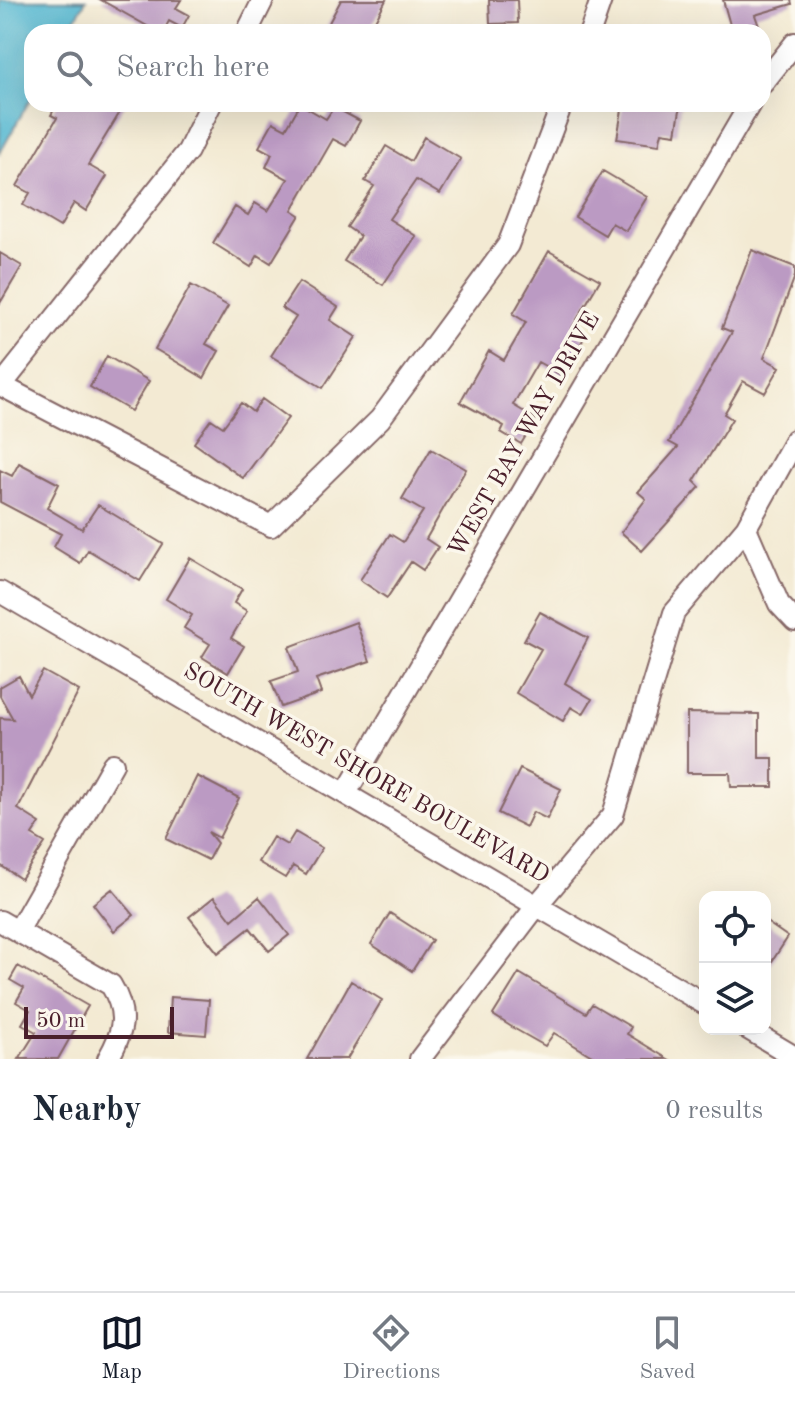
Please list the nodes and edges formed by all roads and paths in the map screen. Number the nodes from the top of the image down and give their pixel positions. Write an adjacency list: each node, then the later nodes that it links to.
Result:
1 (263, 0): 3 (street)
2 (601, 0): 4 (street)
3 (251, 24)
4 (593, 24)
5 (795, 43): 6 (street)
6 (771, 73)
7 (207, 112): 10 (street)
8 (559, 112): 10 (street)
9 (745, 112): 16 (street, WEST BAY WAY DRIVE)
10 (0, 385)
11 (795, 440): 12 (street)
12 (746, 528): 14 (street); 17 (street)
13 (0, 592): 16 (street, SOUTH WEST SHORE BOULEVARD)
14 (795, 621)
15 (113, 764): 18 (street)
16 (346, 793): 17 (street, SOUTH WEST SHORE BOULEVARD)
17 (538, 904): 19 (street, SOUTH WEST SHORE BOULEVARD); 23 (street)
18 (9, 926): 22 (street)
19 (699, 1000)
20 (758, 1035): 21 (street)
21 (795, 1057)
22 (108, 1059)
23 (420, 1059)

